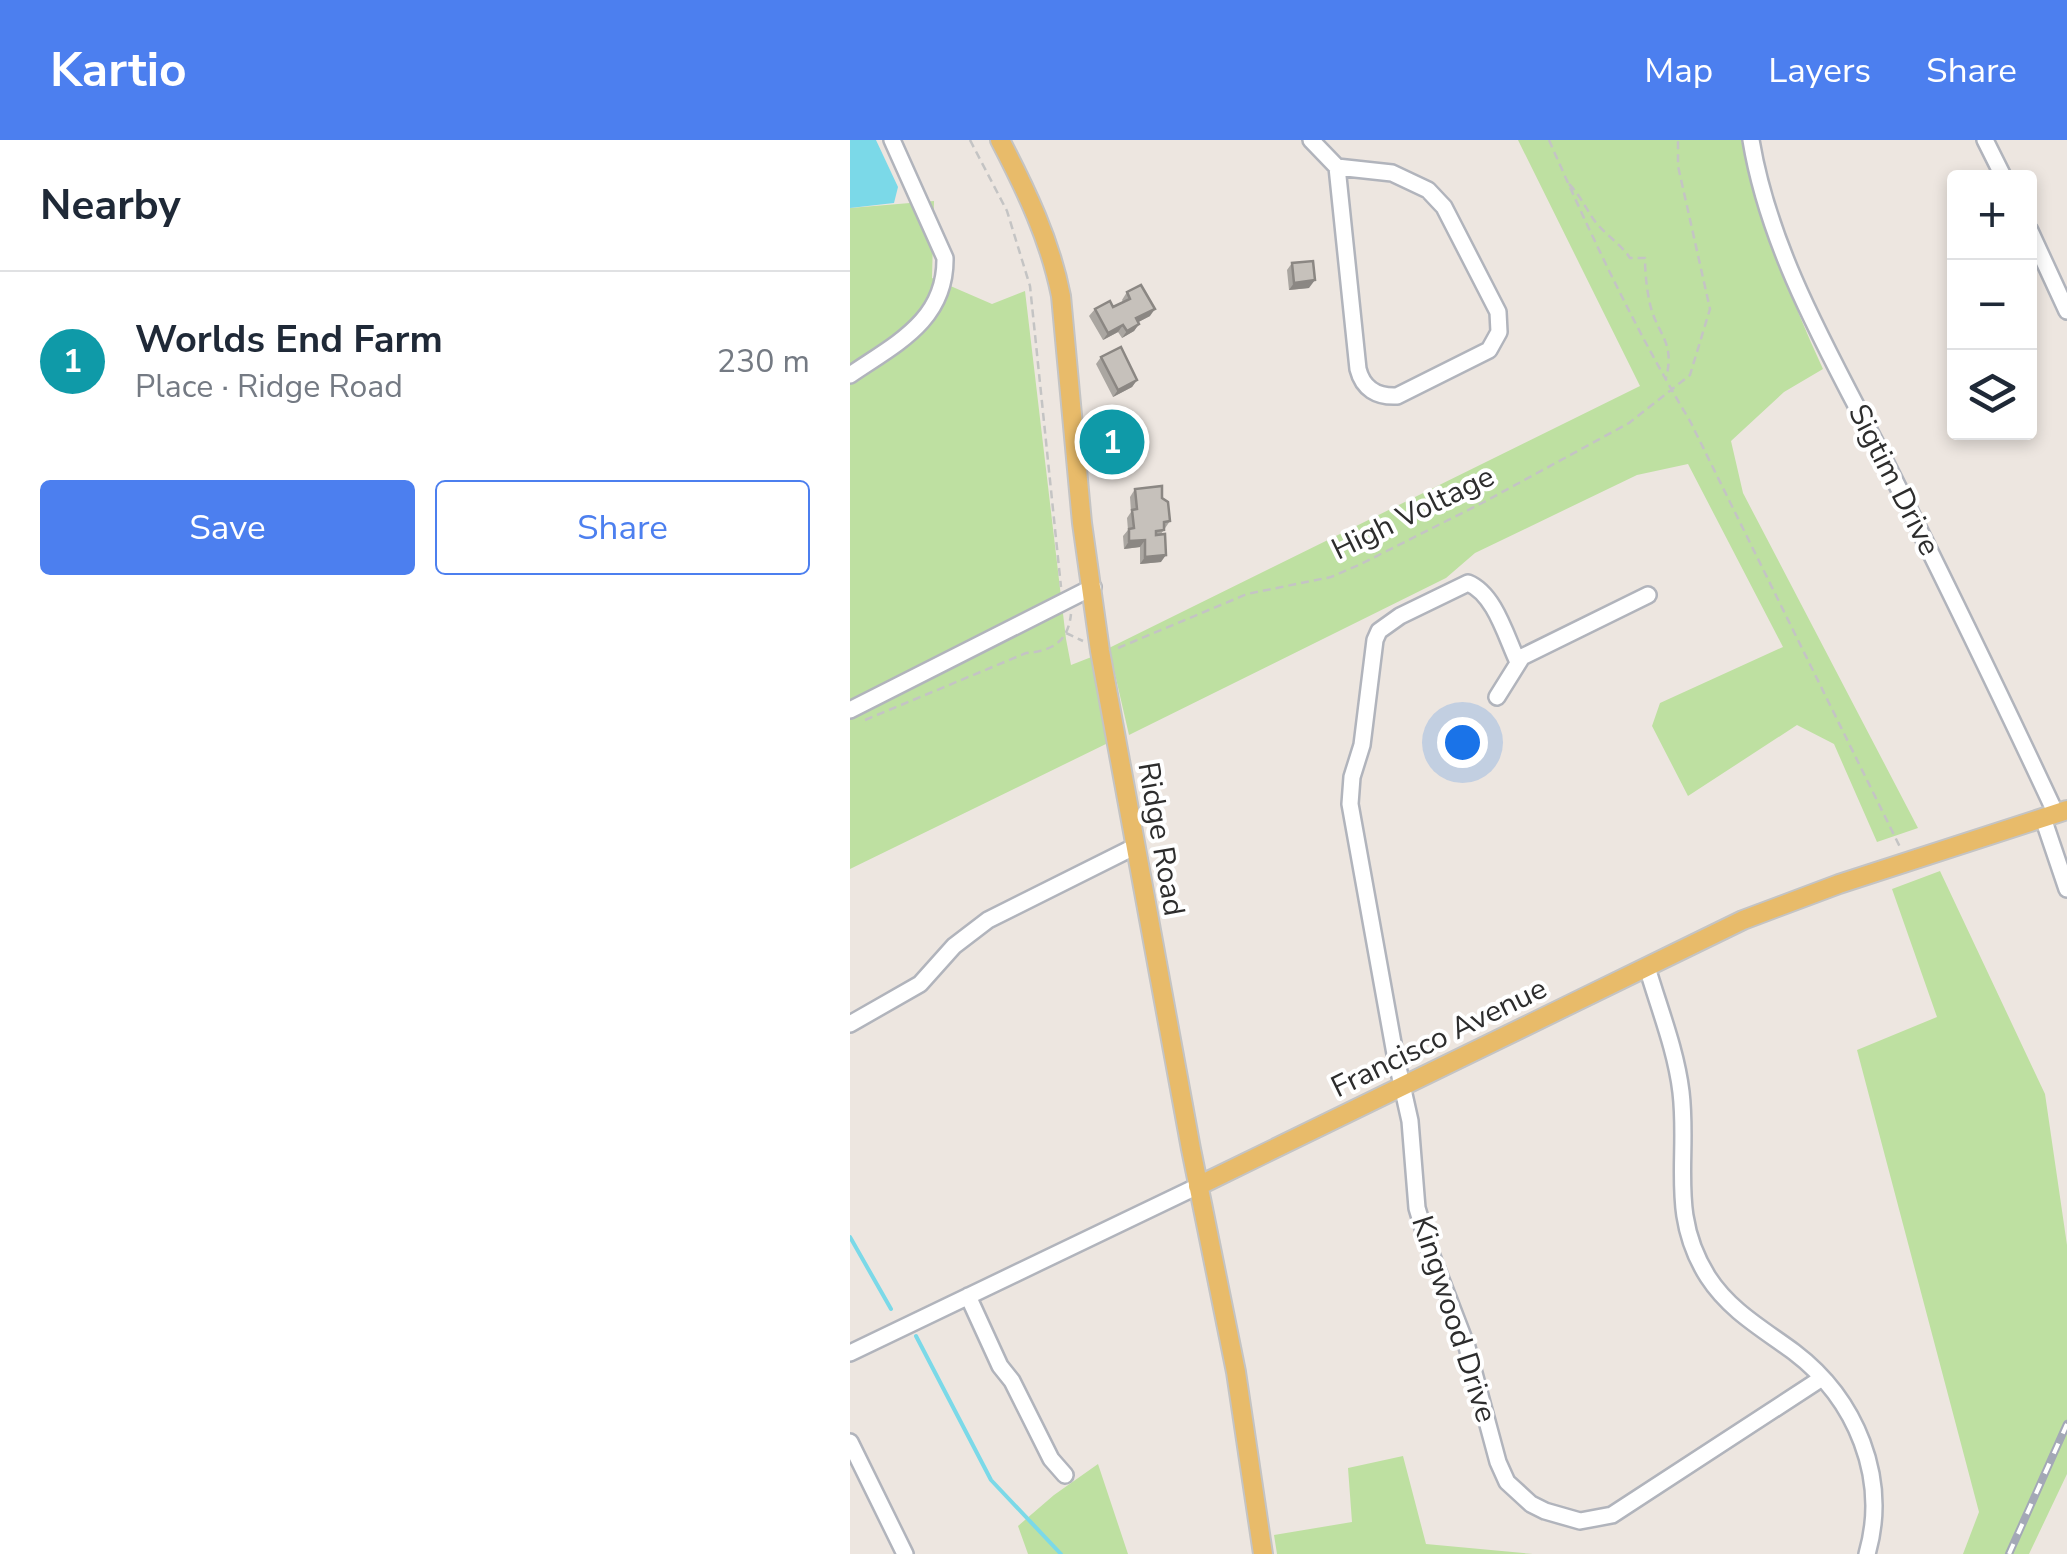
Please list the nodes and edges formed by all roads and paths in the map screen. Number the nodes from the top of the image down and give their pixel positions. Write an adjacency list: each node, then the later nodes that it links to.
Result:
1 (892, 140): 14 (street)
2 (970, 140): 19 (path)
3 (1000, 140): 17 (main road, Ridge Road)
4 (1311, 140): 9 (street)
5 (1549, 140): 11 (path)
6 (1678, 140): 16 (path, High Voltage)
7 (1751, 140): 24 (street, Sigtim Drive)
8 (1986, 140): 10 (street)
9 (1337, 167): 9 (street)
10 (2000, 170)
11 (1568, 182): 15 (path); 15 (path)
12 (2037, 246): 13 (street)
13 (2067, 311)
14 (850, 375)
15 (1665, 380): 16 (path)
16 (1671, 390): 20 (path, High Voltage); 26 (path)
17 (1092, 588): 19 (street); 20 (main road, Ridge Road)
18 (1648, 595): 21 (street)
19 (1062, 600): 23 (street); 23 (path)
20 (1100, 651): 25 (main road, Ridge Road)
21 (1518, 662): 22 (street); 30 (street, Kingwood Drive)
22 (1497, 697)
23 (856, 715)
24 (2055, 814): 26 (main road, Francisco Avenue); 27 (street, Sigtim Drive)
25 (1134, 848): 29 (street); 31 (main road, Ridge Road)
26 (1907, 862): 28 (main road, Francisco Avenue)
27 (2067, 890)
28 (1647, 967): 30 (main road, Francisco Avenue); 34 (street)
29 (850, 1024)
30 (1402, 1086): 31 (main road, Francisco Avenue); 34 (street, Kingwood Drive)
31 (1198, 1186): 32 (street, Francisco Avenue); 38 (main road, Ridge Road)
32 (968, 1296): 33 (street, Francisco Avenue); 36 (street)
33 (850, 1353)
34 (1822, 1378): 39 (street)
35 (850, 1442): 37 (street)
36 (1065, 1475)
37 (905, 1554)
38 (1263, 1554)
39 (1867, 1554)

